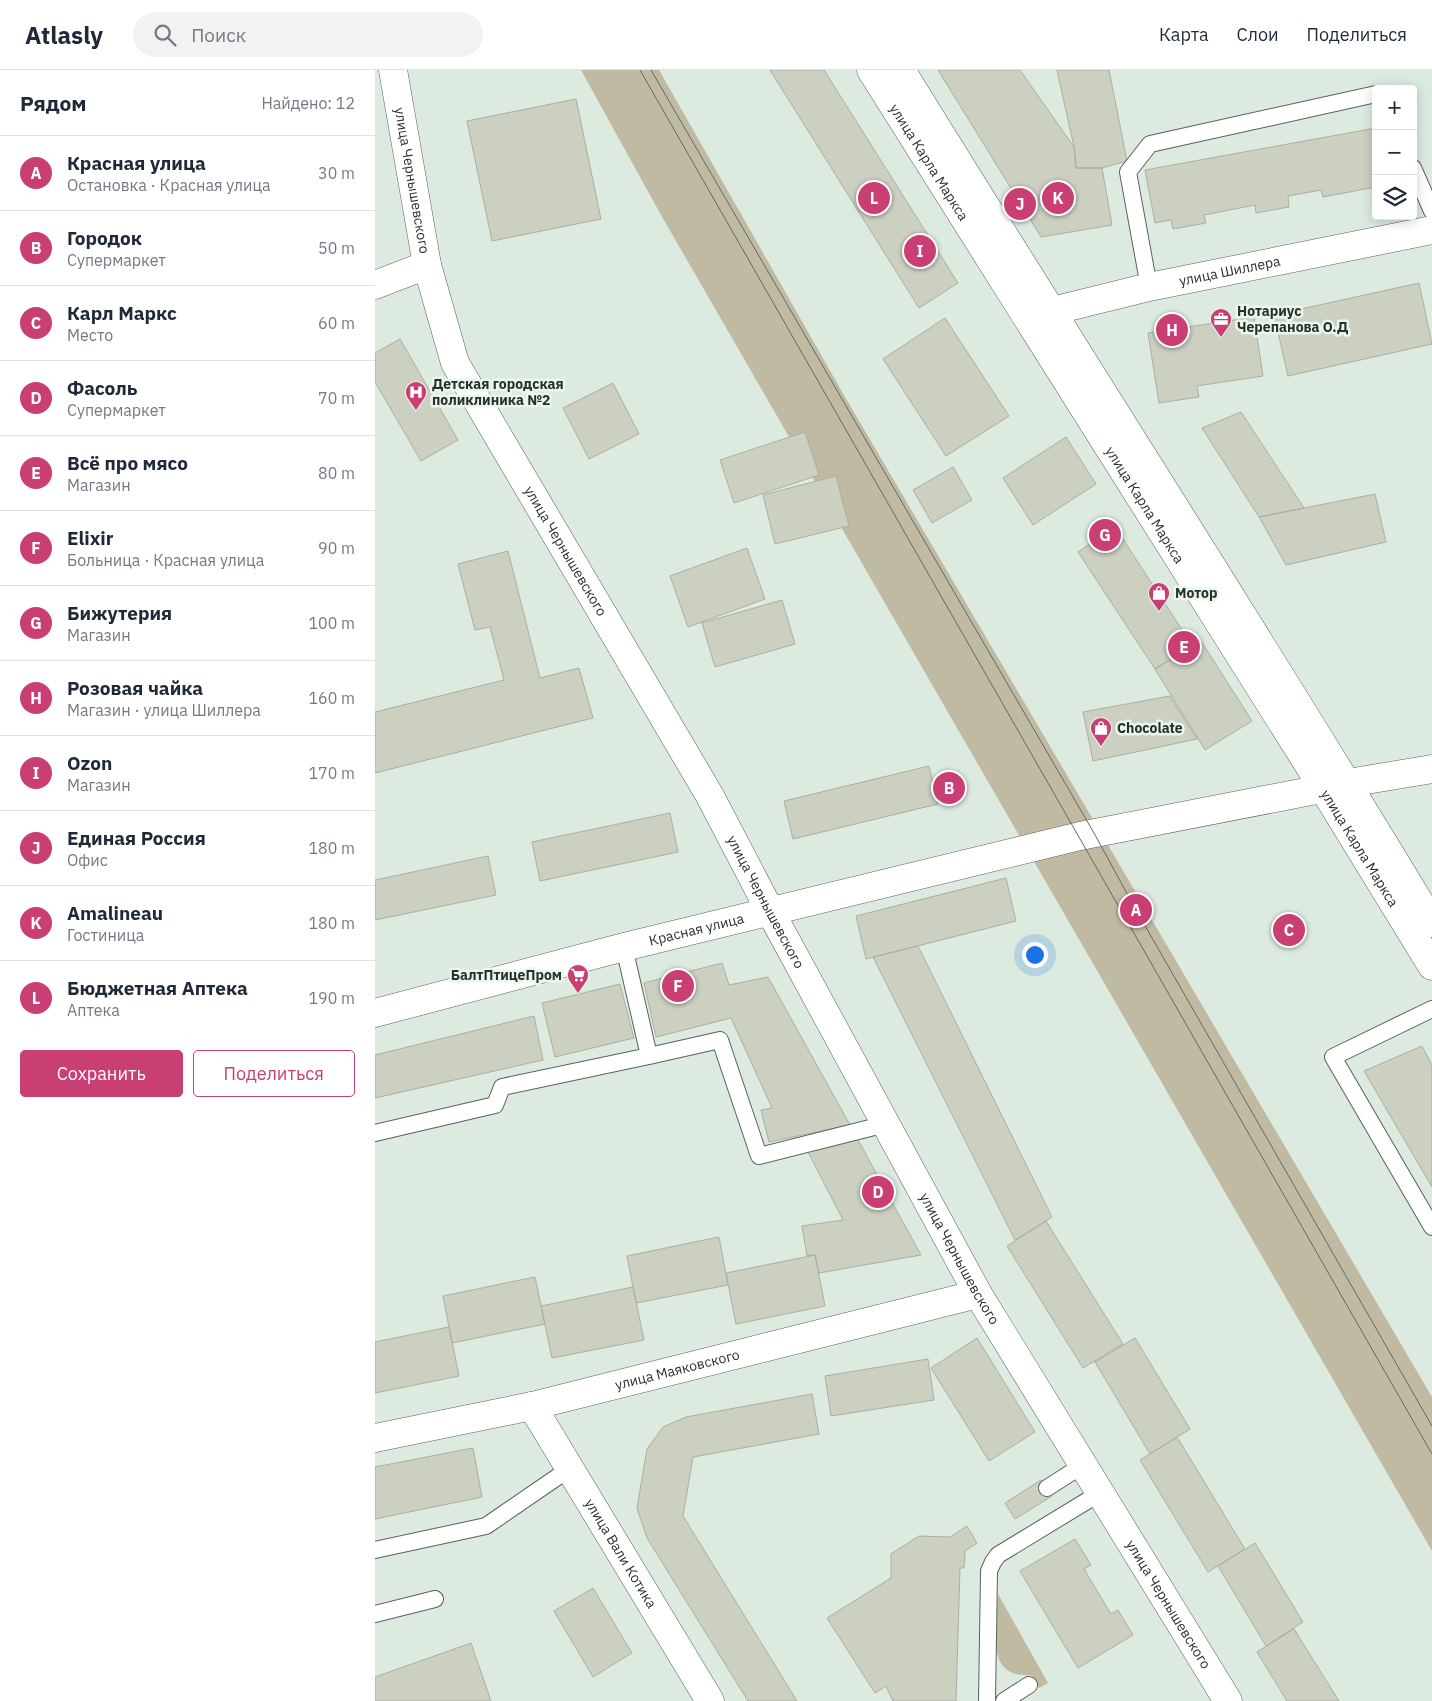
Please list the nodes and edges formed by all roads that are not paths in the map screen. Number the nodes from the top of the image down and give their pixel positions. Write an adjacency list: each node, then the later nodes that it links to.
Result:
1 (393, 70): 8 (street, улица Чернышевского)
2 (871, 70): 11 (street, улица Карла Маркса)
3 (901, 70): 11 (street, улица Карла Маркса)
4 (1372, 95): 10 (lane)
5 (1416, 175): 6 (lane)
6 (1432, 211)
7 (1432, 230): 10 (street, улица Шиллера)
8 (427, 265): 9 (street); 14 (street, улица Чернышевского)
9 (375, 285)
10 (1149, 287): 11 (street, улица Шиллера)
11 (1040, 316): 13 (street, улица Карла Маркса)
12 (1432, 769): 13 (street, Красная улица)
13 (1336, 786): 14 (street, Красная улица); 15 (street, улица Карла Маркса); 17 (street, улица Карла Маркса)
14 (770, 911): 16 (street, Красная улица); 21 (street, улица Чернышевского)
15 (1432, 923)
16 (624, 947): 19 (street, Красная улица); 20 (lane)
17 (1432, 966)
18 (1432, 1009): 23 (lane)
19 (375, 1013)
20 (649, 1056): 21 (lane); 22 (lane)
21 (886, 1124): 24 (street, улица Чернышевского)
22 (375, 1133)
23 (1432, 1227)
24 (979, 1294): 25 (street, улица Маяковского); 27 (street, улица Чернышевского)
25 (532, 1406): 26 (street, улица Маяковского); 28 (street, улица Вали Котика)
26 (375, 1438)
27 (1083, 1465): 29 (lane); 30 (street, улица Чернышевского)
28 (569, 1469): 31 (lane); 35 (street, улица Вали Котика)
29 (1047, 1488)
30 (1100, 1493): 36 (lane); 38 (street, улица Чернышевского)
31 (375, 1550)
32 (435, 1599): 33 (lane)
33 (375, 1614)
34 (1029, 1685): 37 (lane)
35 (710, 1701)
36 (987, 1701)
37 (1005, 1701)
38 (1228, 1701)

